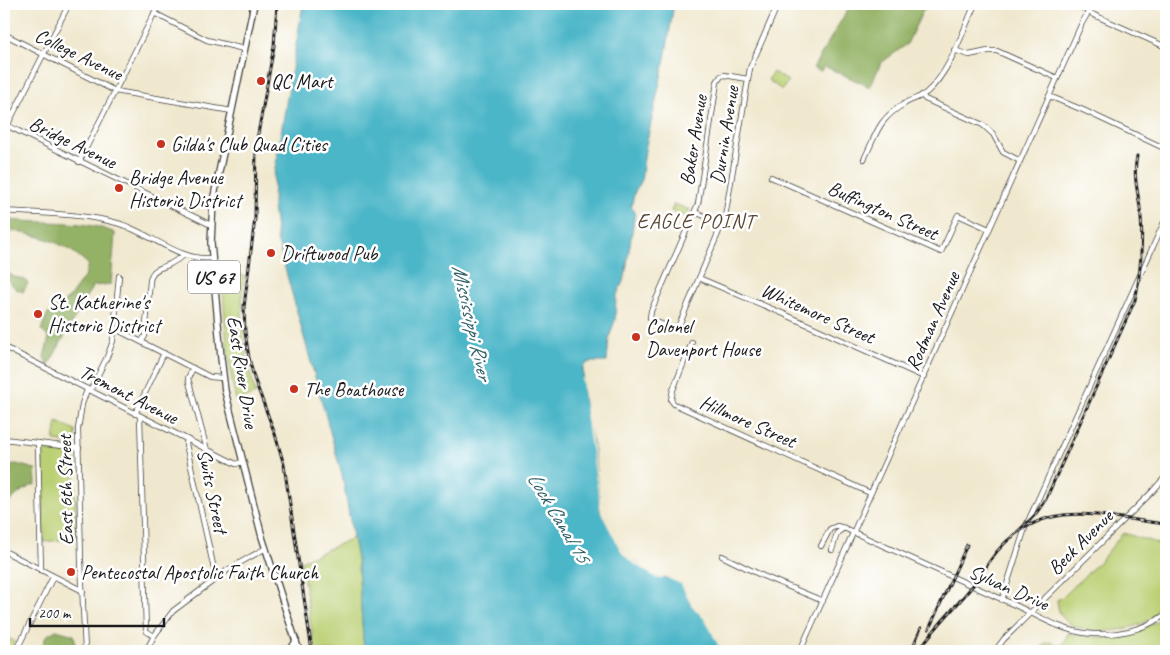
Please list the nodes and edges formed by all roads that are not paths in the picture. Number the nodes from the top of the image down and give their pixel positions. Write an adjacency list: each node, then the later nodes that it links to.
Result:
1 (69, 4): 14 (street)
2 (159, 4): 9 (street)
3 (254, 4): 12 (main road, East River Drive / US 67)
4 (778, 4): 16 (street, Durnin Avenue)
5 (975, 4): 13 (street)
6 (1075, 4): 8 (street)
7 (1093, 4): 8 (street, Rodman Avenue)
8 (1089, 11): 11 (street); 15 (street, Rodman Avenue)
9 (154, 13): 12 (street); 17 (street)
10 (4, 34): 14 (street, College Avenue)
11 (1166, 47)
12 (244, 49): 20 (main road, East River Drive / US 67)
13 (954, 50): 15 (street); 18 (street)
14 (44, 54): 17 (street, College Avenue); 21 (street)
15 (1057, 78): 19 (street, Rodman Avenue)
16 (748, 79): 29 (street, Baker Avenue); 31 (street, Durnin Avenue)
17 (115, 90): 20 (street, College Avenue); 26 (street)
18 (922, 96): 24 (street); 25 (street)
19 (1049, 96): 23 (street); 25 (street, Rodman Avenue)
20 (232, 111): 32 (main road, East River Drive / US 67)
21 (5, 124): 22 (street); 26 (street, Bridge Avenue)
22 (4, 132)
23 (1166, 149)
24 (864, 159)
25 (1020, 161): 33 (street, Rodman Avenue)
26 (79, 162): 32 (street, Bridge Avenue)
27 (771, 177): 33 (street, Buffington Street)
28 (4, 211): 34 (street)
29 (696, 212): 31 (street); 38 (street, Baker Avenue)
30 (1166, 218): 69 (street)
31 (723, 224): 37 (street, Durnin Avenue)
32 (211, 226): 35 (main road, East River Drive / US 67)
33 (989, 230): 45 (street, Rodman Avenue)
34 (184, 255): 35 (street); 40 (street)
35 (212, 258): 46 (main road, East River Drive / US 67)
36 (119, 276): 39 (street, East 6th Street)
37 (699, 278): 38 (street, Durnin Avenue); 45 (street, Whitemore Street)
38 (650, 318)
39 (114, 328): 40 (street); 47 (street, East 6th Street)
40 (142, 341): 43 (street)
41 (692, 342): 56 (street, Hillmore Street)
42 (4, 347): 47 (street, Tremont Avenue)
43 (164, 353): 44 (street); 48 (street)
44 (192, 368): 46 (street); 53 (street)
45 (924, 377): 56 (street, Rodman Avenue)
46 (223, 378): 54 (main road, East River Drive / US 67)
47 (88, 390): 48 (street, Tremont Avenue); 52 (street, East 6th Street)
48 (137, 415): 50 (street, Tremont Avenue); 72 (street)
49 (4, 440): 51 (street)
50 (187, 440): 53 (street, Tremont Avenue); 66 (street, Swits Street)
51 (38, 443): 52 (street); 64 (street)
52 (79, 448): 67 (street, East 6th Street)
53 (207, 450): 54 (street, Tremont Avenue)
54 (242, 462): 60 (main road, East River Drive / US 67)
55 (1166, 476): 70 (street, Beck Avenue)
56 (870, 493): 58 (street, Rodman Avenue)
57 (844, 528): 58 (street, Sylvan Drive); 59 (street); 61 (street)
58 (854, 533): 68 (street, Rodman Avenue); 69 (street, Sylvan Drive)
59 (821, 546)
60 (266, 548): 66 (street); 73 (main road, East River Drive / US 67)
61 (832, 550)
62 (4, 551): 64 (street)
63 (722, 556): 68 (street)
64 (41, 570): 65 (street)
65 (54, 577): 67 (street); 74 (street)
66 (216, 578): 72 (street)
67 (83, 592): 75 (street, East 6th Street)
68 (823, 600): 79 (street, Rodman Avenue)
69 (1002, 600): 70 (street, Sylvan Drive)
70 (1030, 613): 71 (street, Sylvan Drive); 80 (street, Beck Avenue)
71 (1166, 614)
72 (154, 636): 76 (street)
73 (296, 641): 77 (main road); 78 (main road, East River Drive / US 67)
74 (16, 651)
75 (86, 651)
76 (146, 651)
77 (290, 651)
78 (299, 651)
79 (800, 651)
80 (995, 651)

